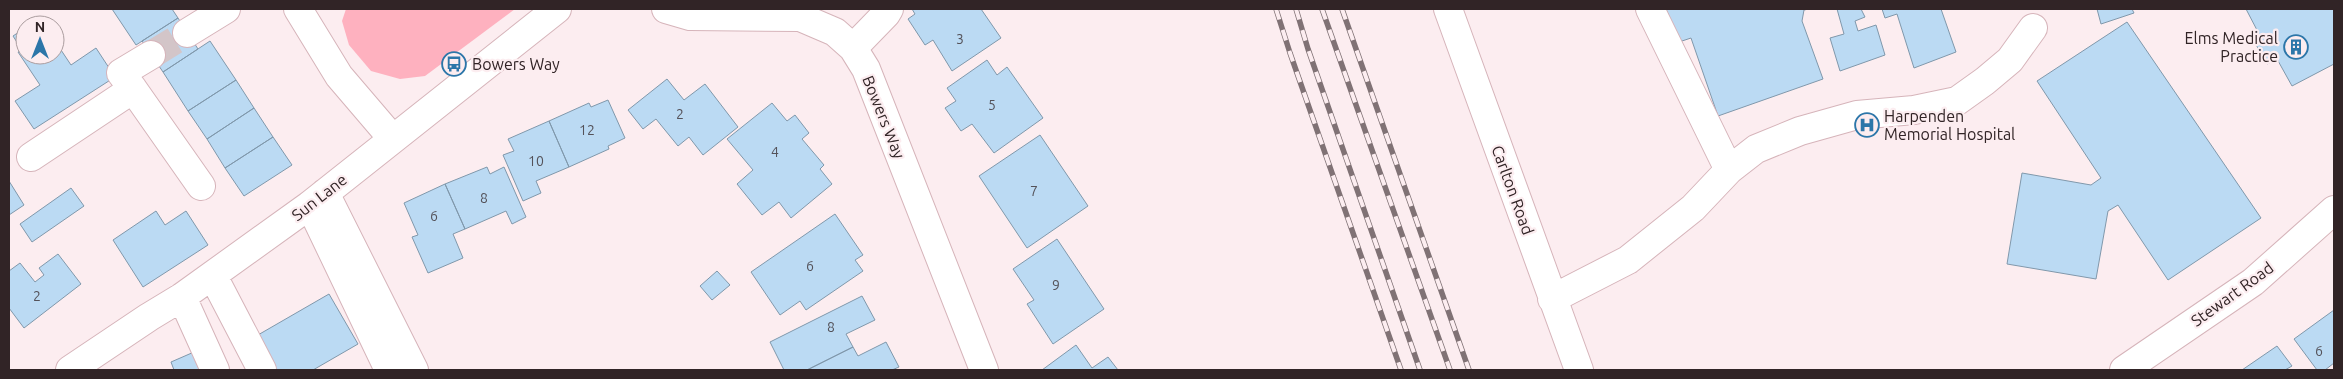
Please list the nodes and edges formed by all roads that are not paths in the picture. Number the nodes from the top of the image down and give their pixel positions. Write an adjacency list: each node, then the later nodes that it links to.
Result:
1 (226, 9): 9 (street)
2 (298, 9): 13 (street)
3 (557, 9): 13 (street, Sun Lane)
4 (666, 9): 10 (street, Bowers Way)
5 (889, 9): 10 (street)
6 (1448, 9): 21 (street, Carlton Road)
7 (1650, 9): 15 (street)
8 (2033, 28): 15 (street)
9 (187, 33)
10 (853, 48): 28 (street, Bowers Way)
11 (151, 55): 12 (street)
12 (133, 90): 14 (street); 16 (street)
13 (392, 138): 17 (street, Sun Lane)
14 (31, 156)
15 (1729, 170): 21 (street)
16 (201, 186)
17 (318, 198): 19 (street, Sun Lane); 26 (street); 27 (street)
18 (2334, 210): 22 (street, Stewart Road)
19 (213, 276): 20 (street, Sun Lane); 25 (street)
20 (182, 298): 23 (street, Sun Lane); 24 (street)
21 (1552, 299): 29 (street, Carlton Road)
22 (2134, 368)
23 (70, 370)
24 (215, 370)
25 (262, 370)
26 (389, 370)
27 (414, 370)
28 (984, 370)
29 (1579, 370)

